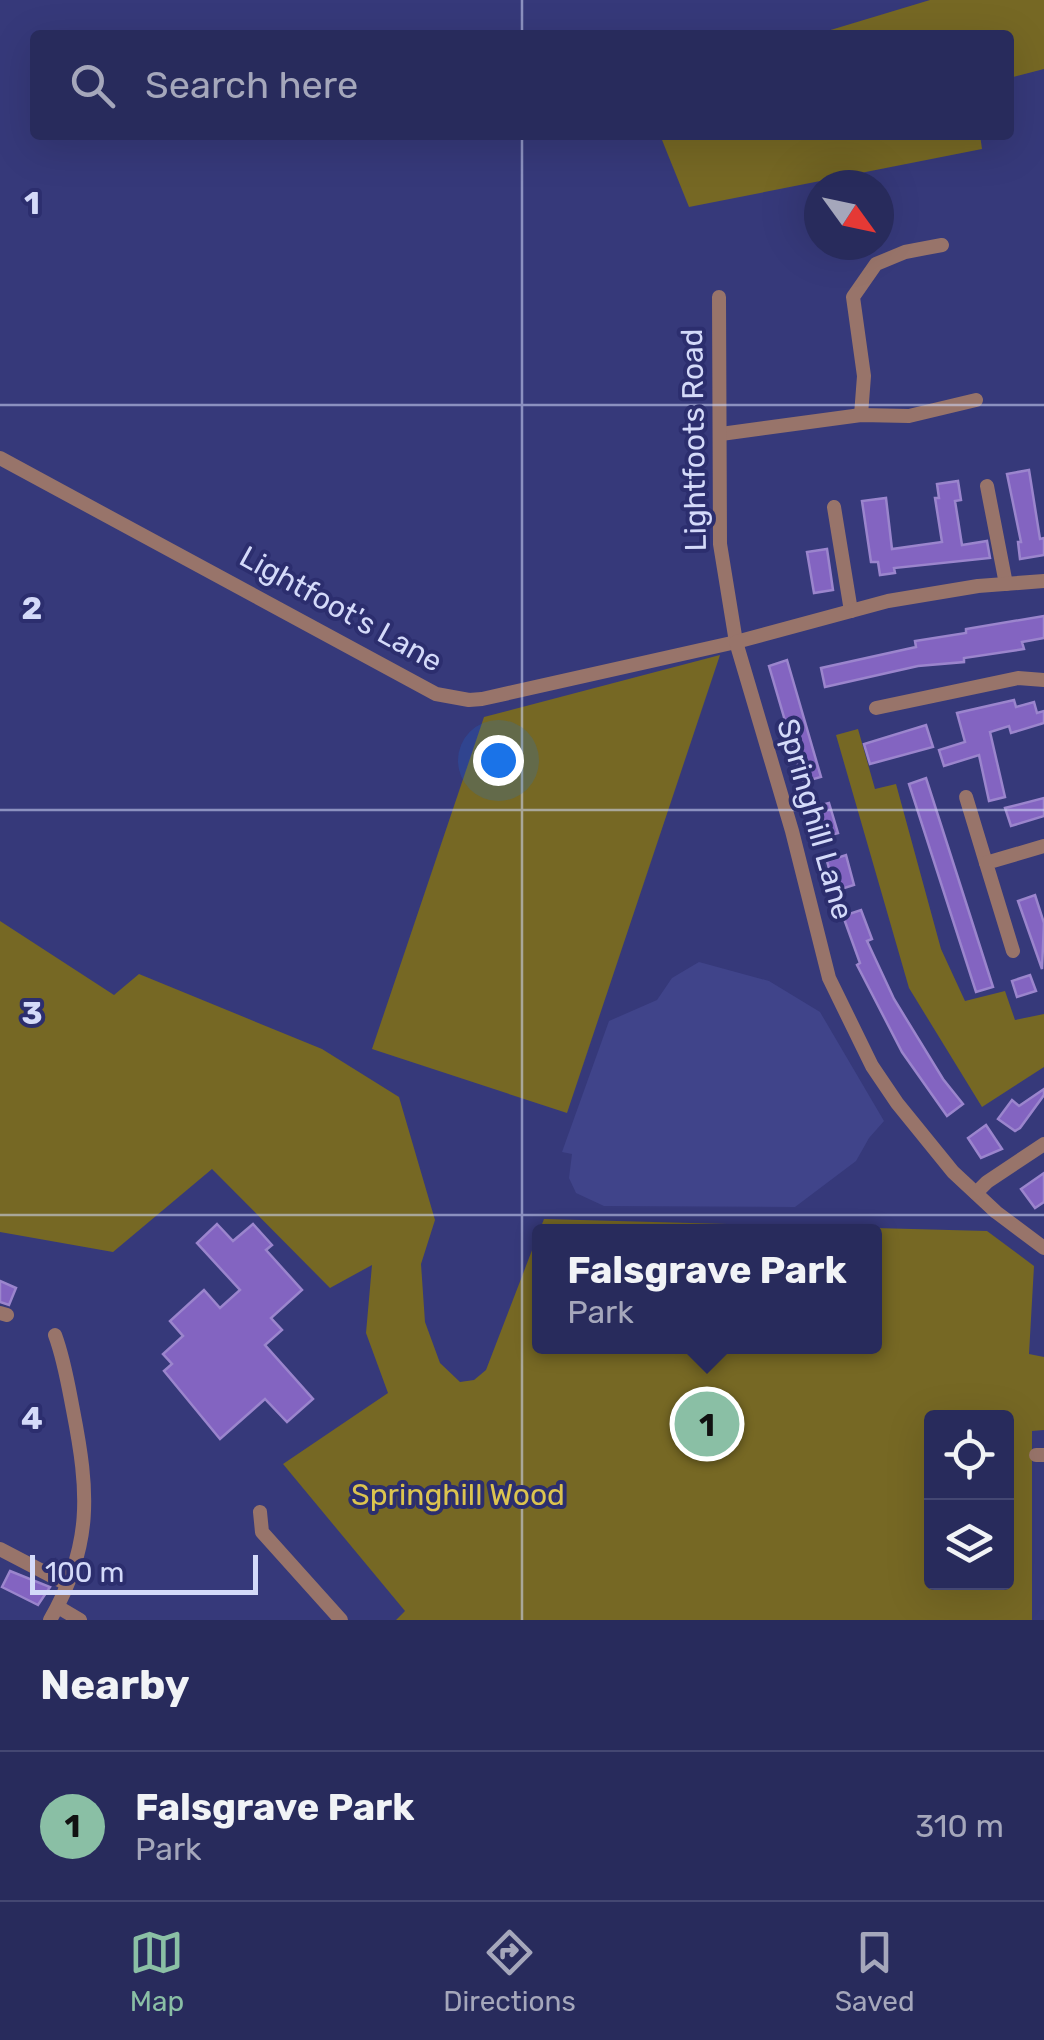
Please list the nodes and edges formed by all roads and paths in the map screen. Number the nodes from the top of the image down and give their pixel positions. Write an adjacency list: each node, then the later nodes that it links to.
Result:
1 (942, 244): 4 (street)
2 (719, 297): 5 (street, Lightfoots Road)
3 (976, 400): 4 (street)
4 (861, 416): 5 (street)
5 (721, 434): 12 (street, Lightfoots Road)
6 (0, 458): 12 (street, Lightfoot's Lane)
7 (988, 486): 10 (street)
8 (834, 508): 11 (street)
9 (1044, 581): 10 (street)
10 (1006, 584): 11 (street)
11 (851, 611): 12 (street)
12 (736, 642): 20 (street, Springhill Lane)
13 (1044, 680): 14 (street)
14 (876, 708)
15 (966, 797): 17 (street)
16 (1044, 846): 17 (street)
17 (986, 863): 18 (street)
18 (1013, 950)
19 (1044, 1144): 20 (street)
20 (976, 1193): 21 (street, Springhill Lane)
21 (1044, 1248)
22 (55, 1335): 25 (street)
23 (260, 1512): 28 (street)
24 (0, 1549): 25 (street)
25 (67, 1584): 26 (street)
26 (54, 1613): 27 (street)
27 (80, 1620)
28 (341, 1620)

